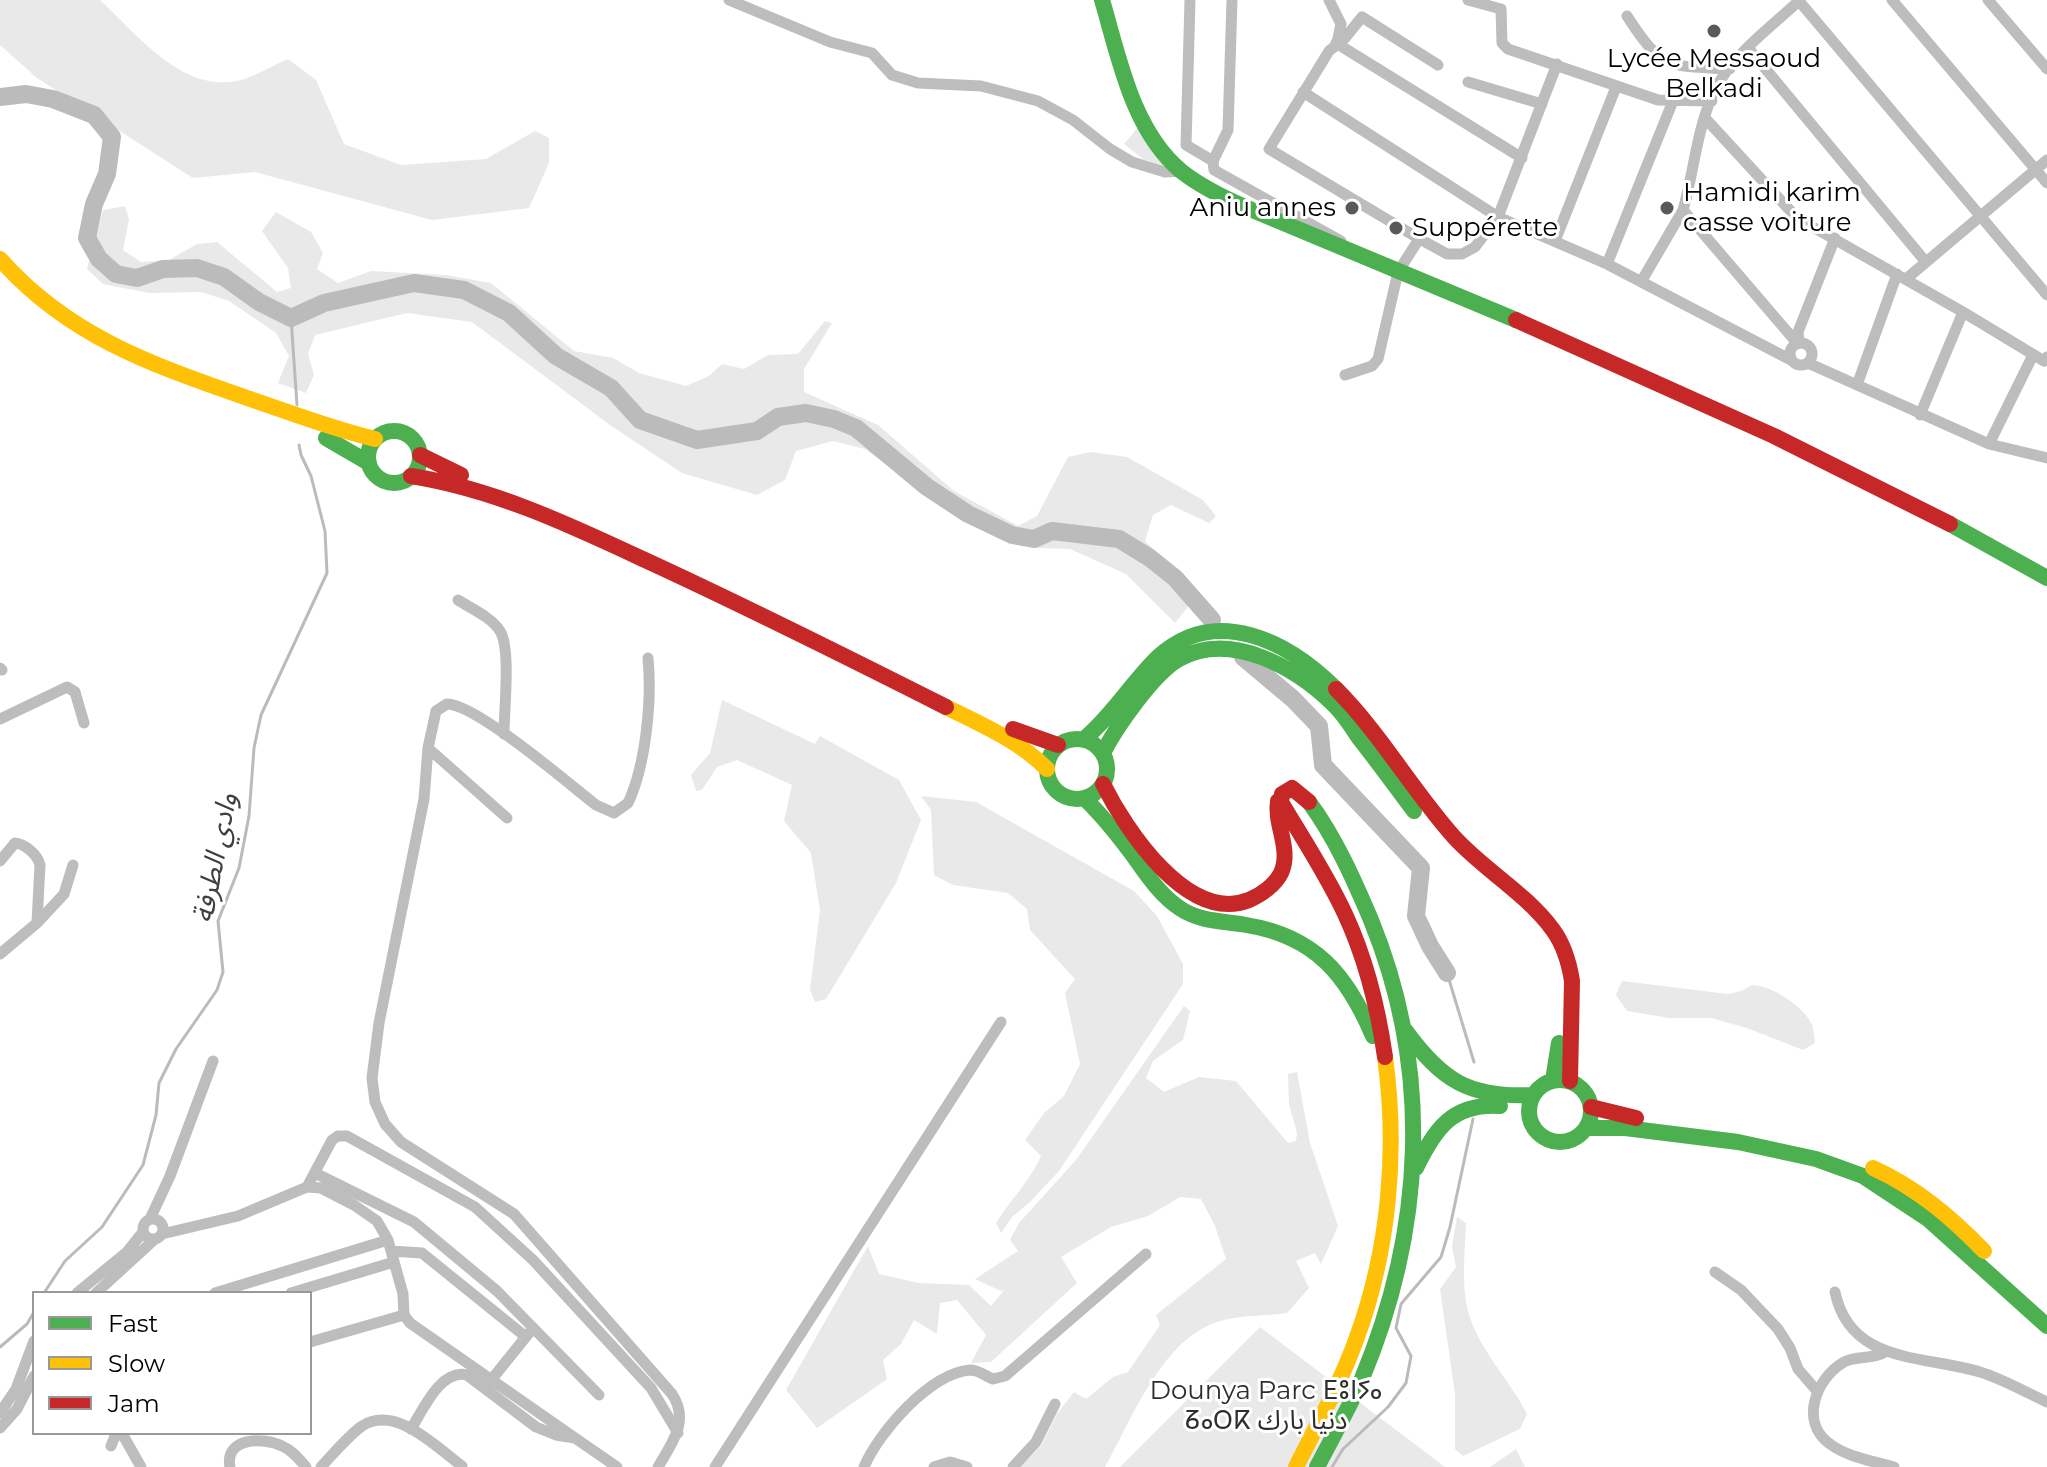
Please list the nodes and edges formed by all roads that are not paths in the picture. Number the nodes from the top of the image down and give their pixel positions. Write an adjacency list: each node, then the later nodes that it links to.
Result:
1 (729, 0): 28 (street)
2 (1102, 0): 28 (main road)
3 (1190, 0): 26 (street)
4 (1232, 0): 26 (street)
5 (1329, 0): 11 (street)
6 (1468, 0): 13 (street)
7 (1800, 0): 12 (street); 31 (street)
8 (1892, 0): 27 (street)
9 (1988, 0): 16 (street)
10 (1627, 16): 15 (street)
11 (1336, 43): 14 (street); 19 (street); 24 (street)
12 (1749, 49): 15 (street); 37 (street)
13 (1557, 64): 18 (street); 22 (street)
14 (1438, 65)
15 (1730, 69): 21 (street)
16 (2047, 69)
17 (1468, 82): 22 (street)
18 (1616, 87): 20 (street); 35 (street)
19 (1303, 92): 32 (street); 34 (street)
20 (1673, 101): 21 (street); 38 (street)
21 (1712, 101): 23 (street)
22 (1542, 104): 24 (street)
23 (1705, 118): 30 (street); 33 (street)
24 (1522, 158): 32 (street)
25 (2047, 160): 27 (street)
26 (1213, 161): 39 (street)
27 (2035, 169): 29 (street); 31 (street)
28 (1184, 171): 39 (main road)
29 (2047, 183)
30 (1683, 210): 42 (street); 45 (street)
31 (1980, 216): 37 (street); 43 (street)
32 (1498, 217): 34 (street); 35 (street)
33 (1835, 238): 40 (street); 45 (street)
34 (1419, 239): 39 (street)
35 (1555, 241): 38 (street)
36 (0, 259): 52 (main road)
37 (1925, 261): 40 (street)
38 (1607, 264): 42 (street)
39 (1398, 272): 49 (street); 58 (main road)
40 (1902, 277): 44 (street); 50 (street)
41 (0, 278): 56 (main road)
42 (1641, 282): 47 (street)
43 (2047, 295)
44 (1963, 312): 46 (street); 51 (street)
45 (1798, 343): 47 (street); 48 (street)
46 (2043, 359): 53 (street)
47 (1791, 360): 48 (street)
48 (1808, 363): 50 (street)
49 (1345, 375)
50 (1857, 385): 51 (street)
51 (1920, 415): 53 (street)
52 (375, 439): 54 (main road); 56 (main road)
53 (1989, 444): 55 (street)
54 (420, 455): 57 (main road); 65 (main road)
55 (2047, 458)
56 (369, 463): 57 (main road)
57 (411, 476): 68 (main road)
58 (2047, 578)
59 (458, 600): 63 (street)
60 (648, 658): 63 (street)
61 (0, 719): 62 (street)
62 (84, 723)
63 (504, 734): 66 (street)
64 (1084, 739): 65 (main road); 67 (main road); 82 (main road)
65 (1058, 745): 68 (main road)
66 (428, 748): 72 (street); 117 (street)
67 (1103, 753): 69 (main road); 81 (main road)
68 (1047, 769): 70 (main road)
69 (1103, 784): 70 (main road); 71 (main road)
70 (1084, 798): 80 (main road)
71 (1281, 798): 78 (main road); 80 (main road)
72 (507, 818)
73 (0, 861): 75 (street)
74 (73, 865): 75 (street)
75 (37, 923): 76 (street)
76 (0, 954)
77 (1001, 1022): 129 (street)
78 (1402, 1026): 83 (main road); 88 (main road)
79 (213, 1061): 90 (street)
80 (1388, 1073): 134 (main road)
81 (1553, 1080): 82 (main road); 83 (main road)
82 (1570, 1081): 84 (main road)
83 (1533, 1095): 85 (main road)
84 (1591, 1107): 86 (main road); 101 (main road)
85 (1529, 1117): 86 (main road); 88 (main road)
86 (1586, 1128): 103 (main road)
87 (315, 1173): 89 (street); 104 (street); 117 (street)
88 (1412, 1175): 135 (main road)
89 (307, 1187): 92 (street); 93 (street)
90 (150, 1219): 91 (street); 92 (street)
91 (143, 1232): 92 (street); 96 (street)
92 (159, 1237): 97 (street)
93 (391, 1251): 98 (street); 99 (street); 102 (street); 104 (street)
94 (1146, 1254): 130 (street)
95 (1715, 1272): 110 (street)
96 (79, 1291)
97 (98, 1291)
98 (223, 1291)
99 (296, 1291)
100 (1835, 1292): 107 (street)
101 (2047, 1313)
102 (404, 1315): 105 (street); 108 (street)
103 (2047, 1326)
104 (529, 1333): 108 (street); 111 (street)
105 (312, 1341)
106 (32, 1346): 114 (street)
107 (1885, 1352): 110 (street); 112 (street)
108 (492, 1379): 120 (street)
109 (32, 1383): 115 (street)
110 (1817, 1391): 136 (street)
111 (599, 1395)
112 (2046, 1400)
113 (1055, 1404): 133 (street)
114 (0, 1413)
115 (0, 1428)
116 (411, 1429): 120 (street); 122 (street); 126 (street)
117 (678, 1433): 128 (street)
118 (118, 1435): 121 (street)
119 (121, 1435): 123 (street)
120 (575, 1438): 127 (street)
121 (111, 1446)
122 (462, 1466)
123 (141, 1467)
124 (230, 1467): 125 (street)
125 (306, 1467)
126 (321, 1467)
127 (617, 1467)
128 (658, 1467)
129 (715, 1467)
130 (864, 1467)
131 (934, 1467): 132 (street)
132 (967, 1467)
133 (1013, 1467)
134 (1296, 1467)
135 (1317, 1467)
136 (1894, 1467)

